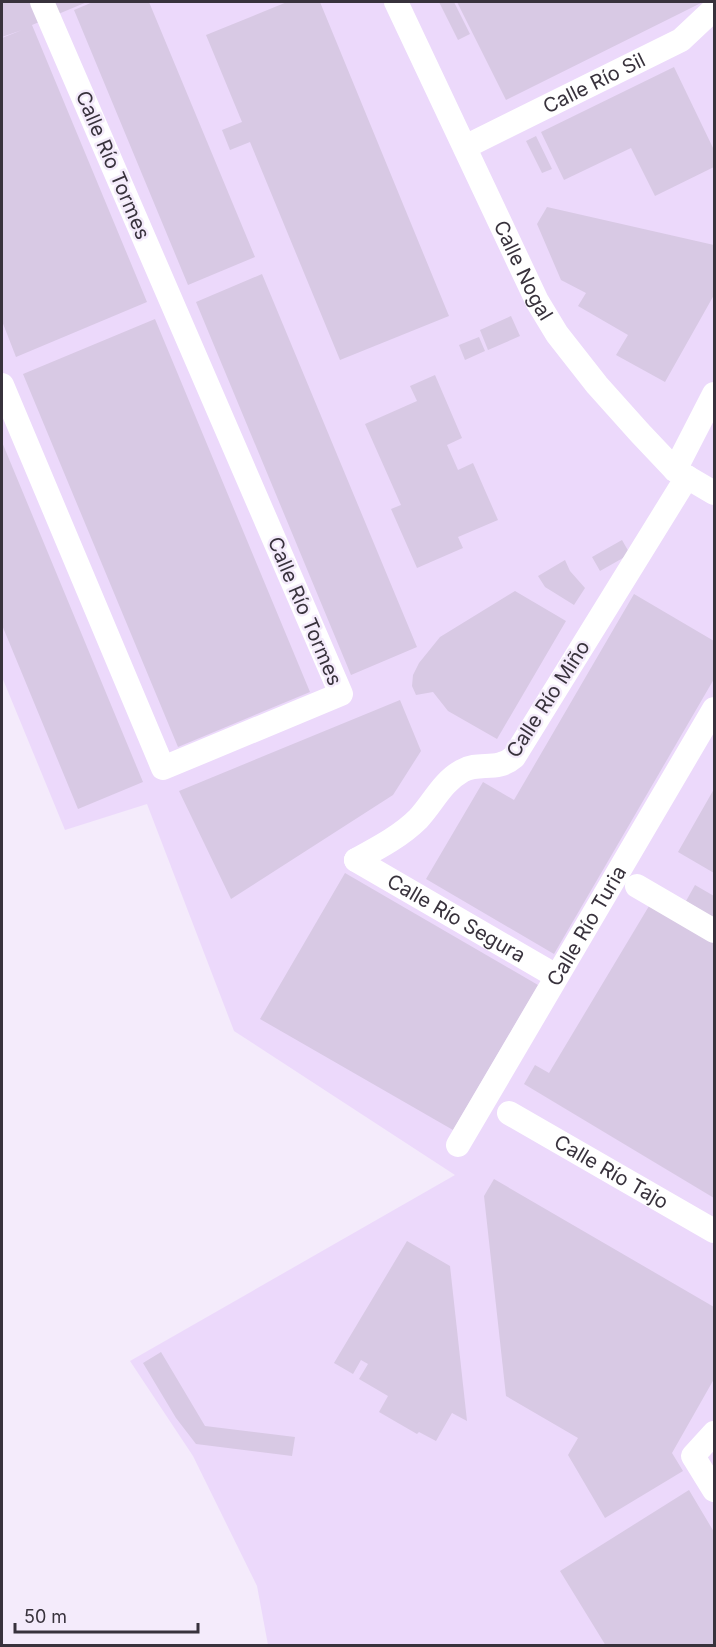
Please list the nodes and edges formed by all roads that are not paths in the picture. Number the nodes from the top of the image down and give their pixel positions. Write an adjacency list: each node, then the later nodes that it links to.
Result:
1 (42, 2): 5 (street, Calle Río Tormes)
2 (396, 2): 4 (street, Calle Nogal)
3 (714, 9): 4 (street, Calle Río Sil)
4 (465, 147): 7 (street, Calle Nogal)
5 (2, 385)
6 (714, 394): 7 (street, Calle Río Miño)
7 (681, 473): 8 (street, Calle Nogal); 10 (street, Calle Río Miño)
8 (714, 493)
9 (714, 709): 13 (street, Calle Río Turia)
10 (356, 860): 13 (street, Calle Río Segura)
11 (637, 886): 12 (street)
12 (714, 931)
13 (556, 976): 15 (street, Calle Río Turia)
14 (509, 1113): 16 (street, Calle Río Tajo)
15 (458, 1145)
16 (714, 1231)
17 (714, 1432): 18 (street)
18 (714, 1490)

